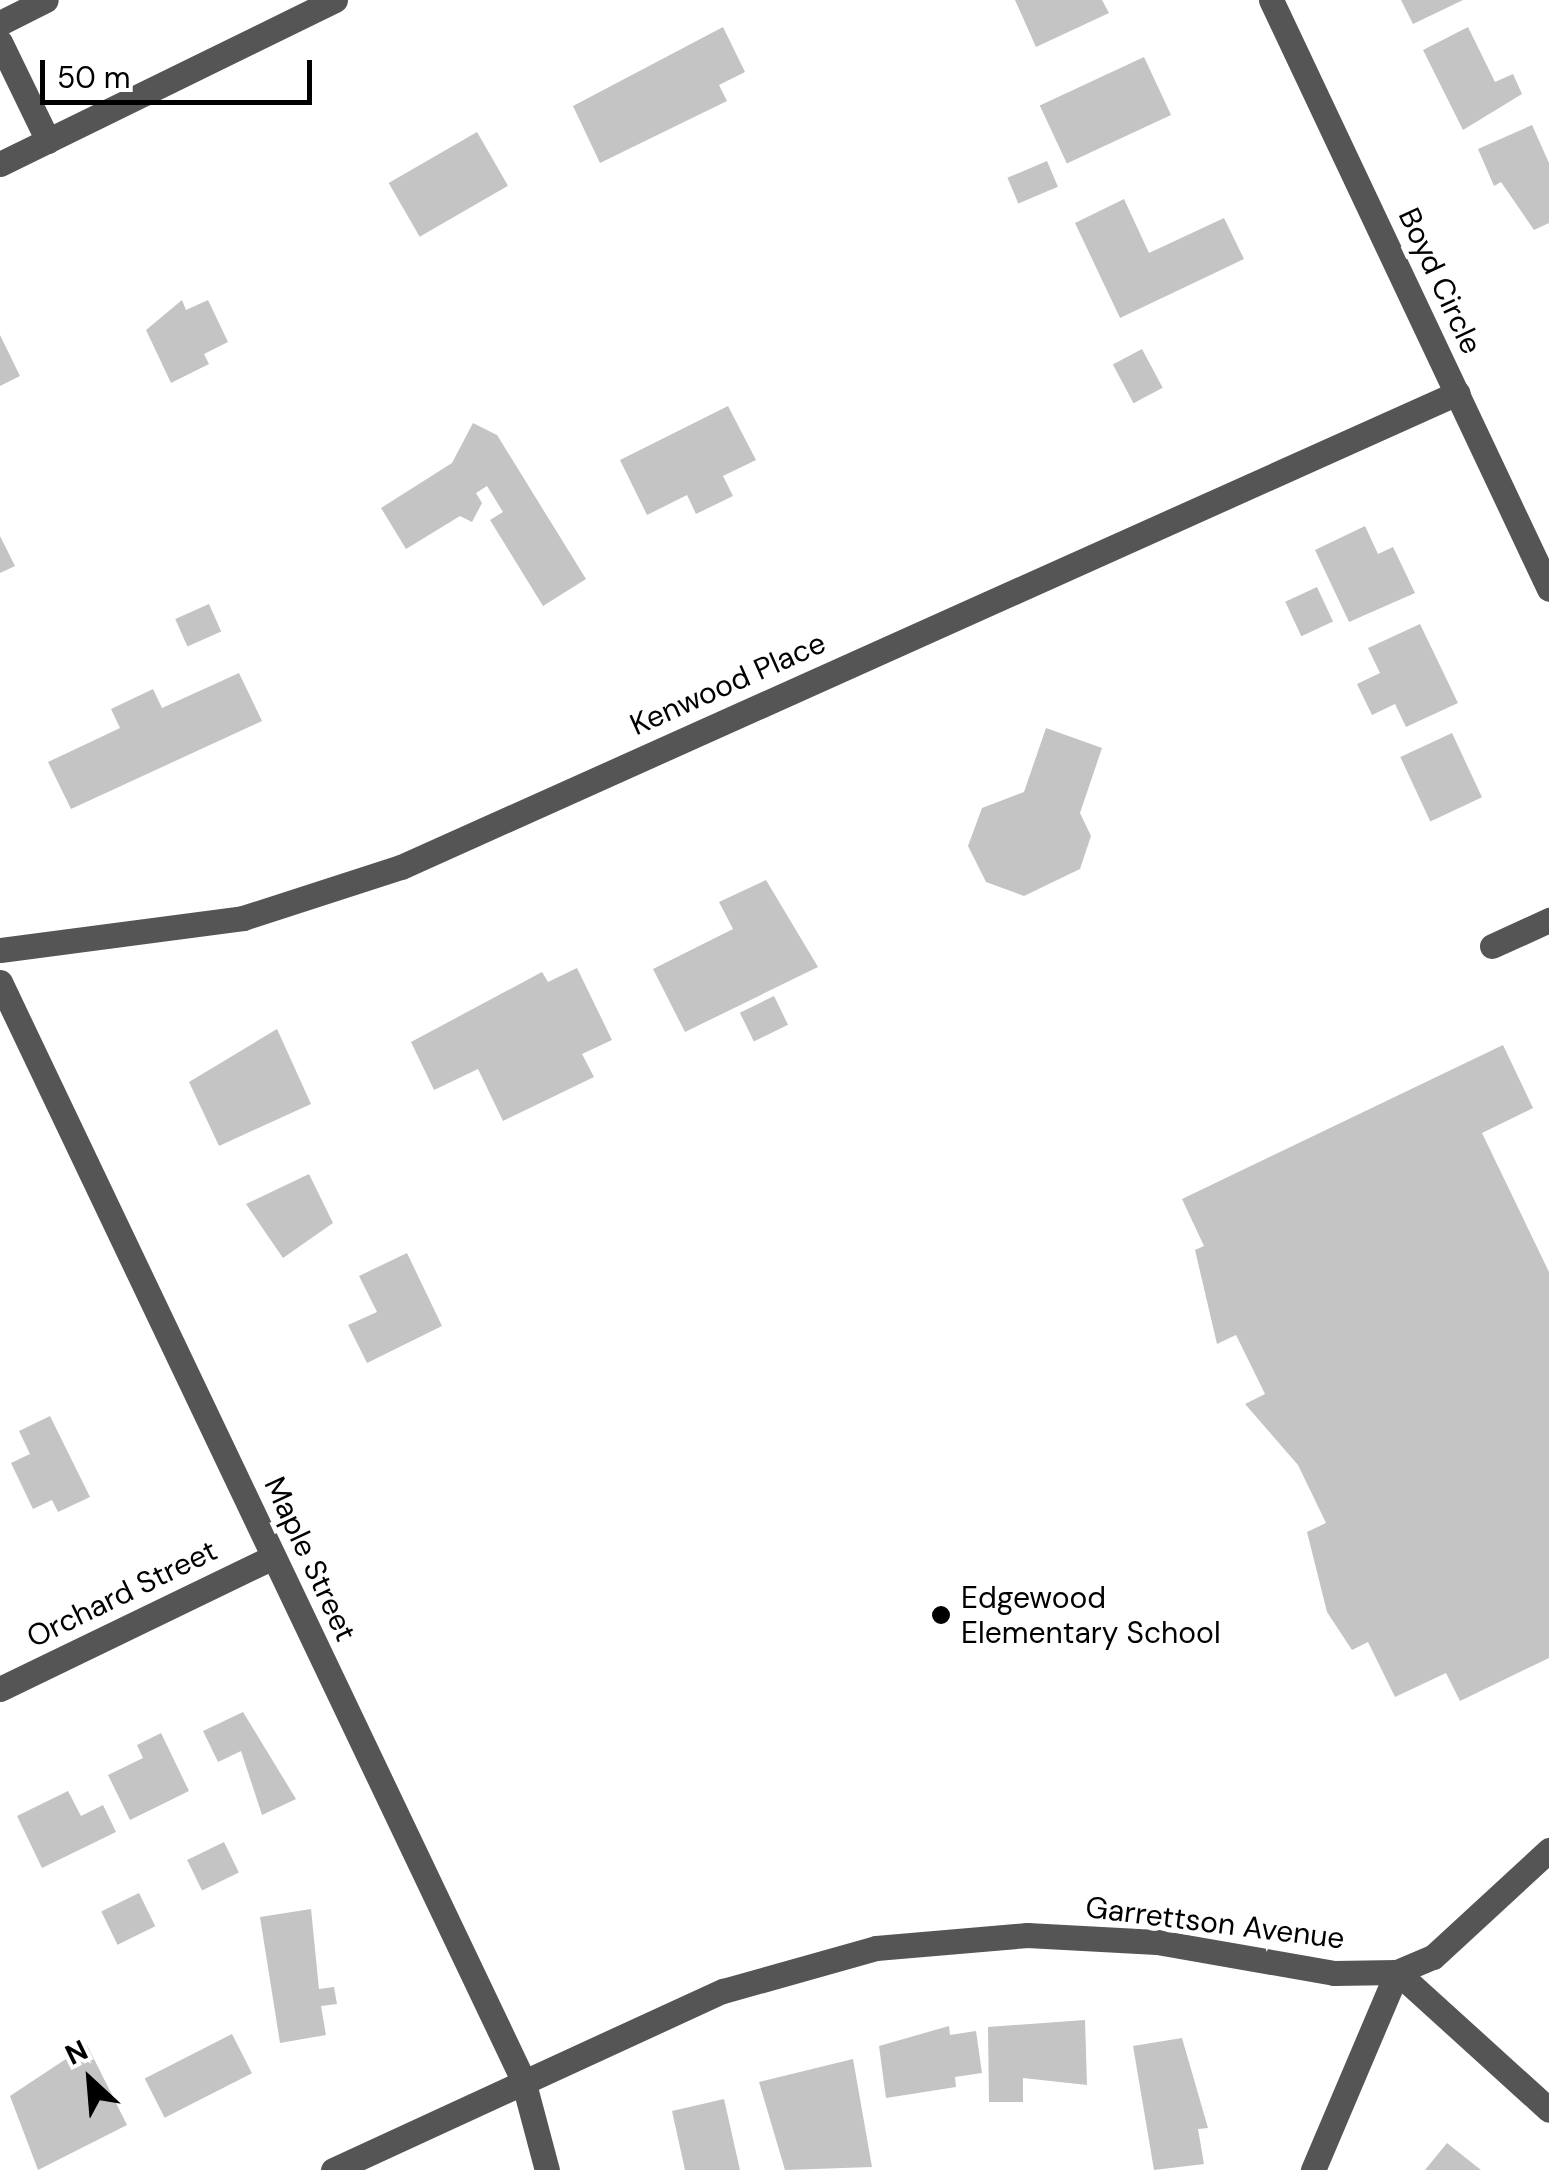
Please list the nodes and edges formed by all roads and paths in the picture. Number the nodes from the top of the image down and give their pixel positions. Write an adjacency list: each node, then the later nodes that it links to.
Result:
1 (46, 0): 4 (street)
2 (336, 0): 6 (street)
3 (1272, 0): 8 (street, Boyd Circle)
4 (0, 23)
5 (0, 42): 6 (street)
6 (48, 141): 7 (street)
7 (0, 164)
8 (1456, 393): 9 (street, Boyd Circle); 12 (street, Kenwood Place)
9 (1549, 589)
10 (1549, 920): 11 (street)
11 (1492, 946)
12 (0, 950)
13 (0, 982): 14 (street, Maple Street)
14 (273, 1557): 15 (street, Orchard Street); 18 (street, Maple Street)
15 (0, 1689)
16 (1549, 1850): 17 (street, Garrettson Avenue)
17 (1397, 1972): 18 (street, Garrettson Avenue); 19 (street); 22 (street)
18 (523, 2080): 20 (street, Garrettson Avenue); 21 (street, Maple Street)
19 (1549, 2110)
20 (333, 2170)
21 (547, 2170)
22 (1313, 2170)

